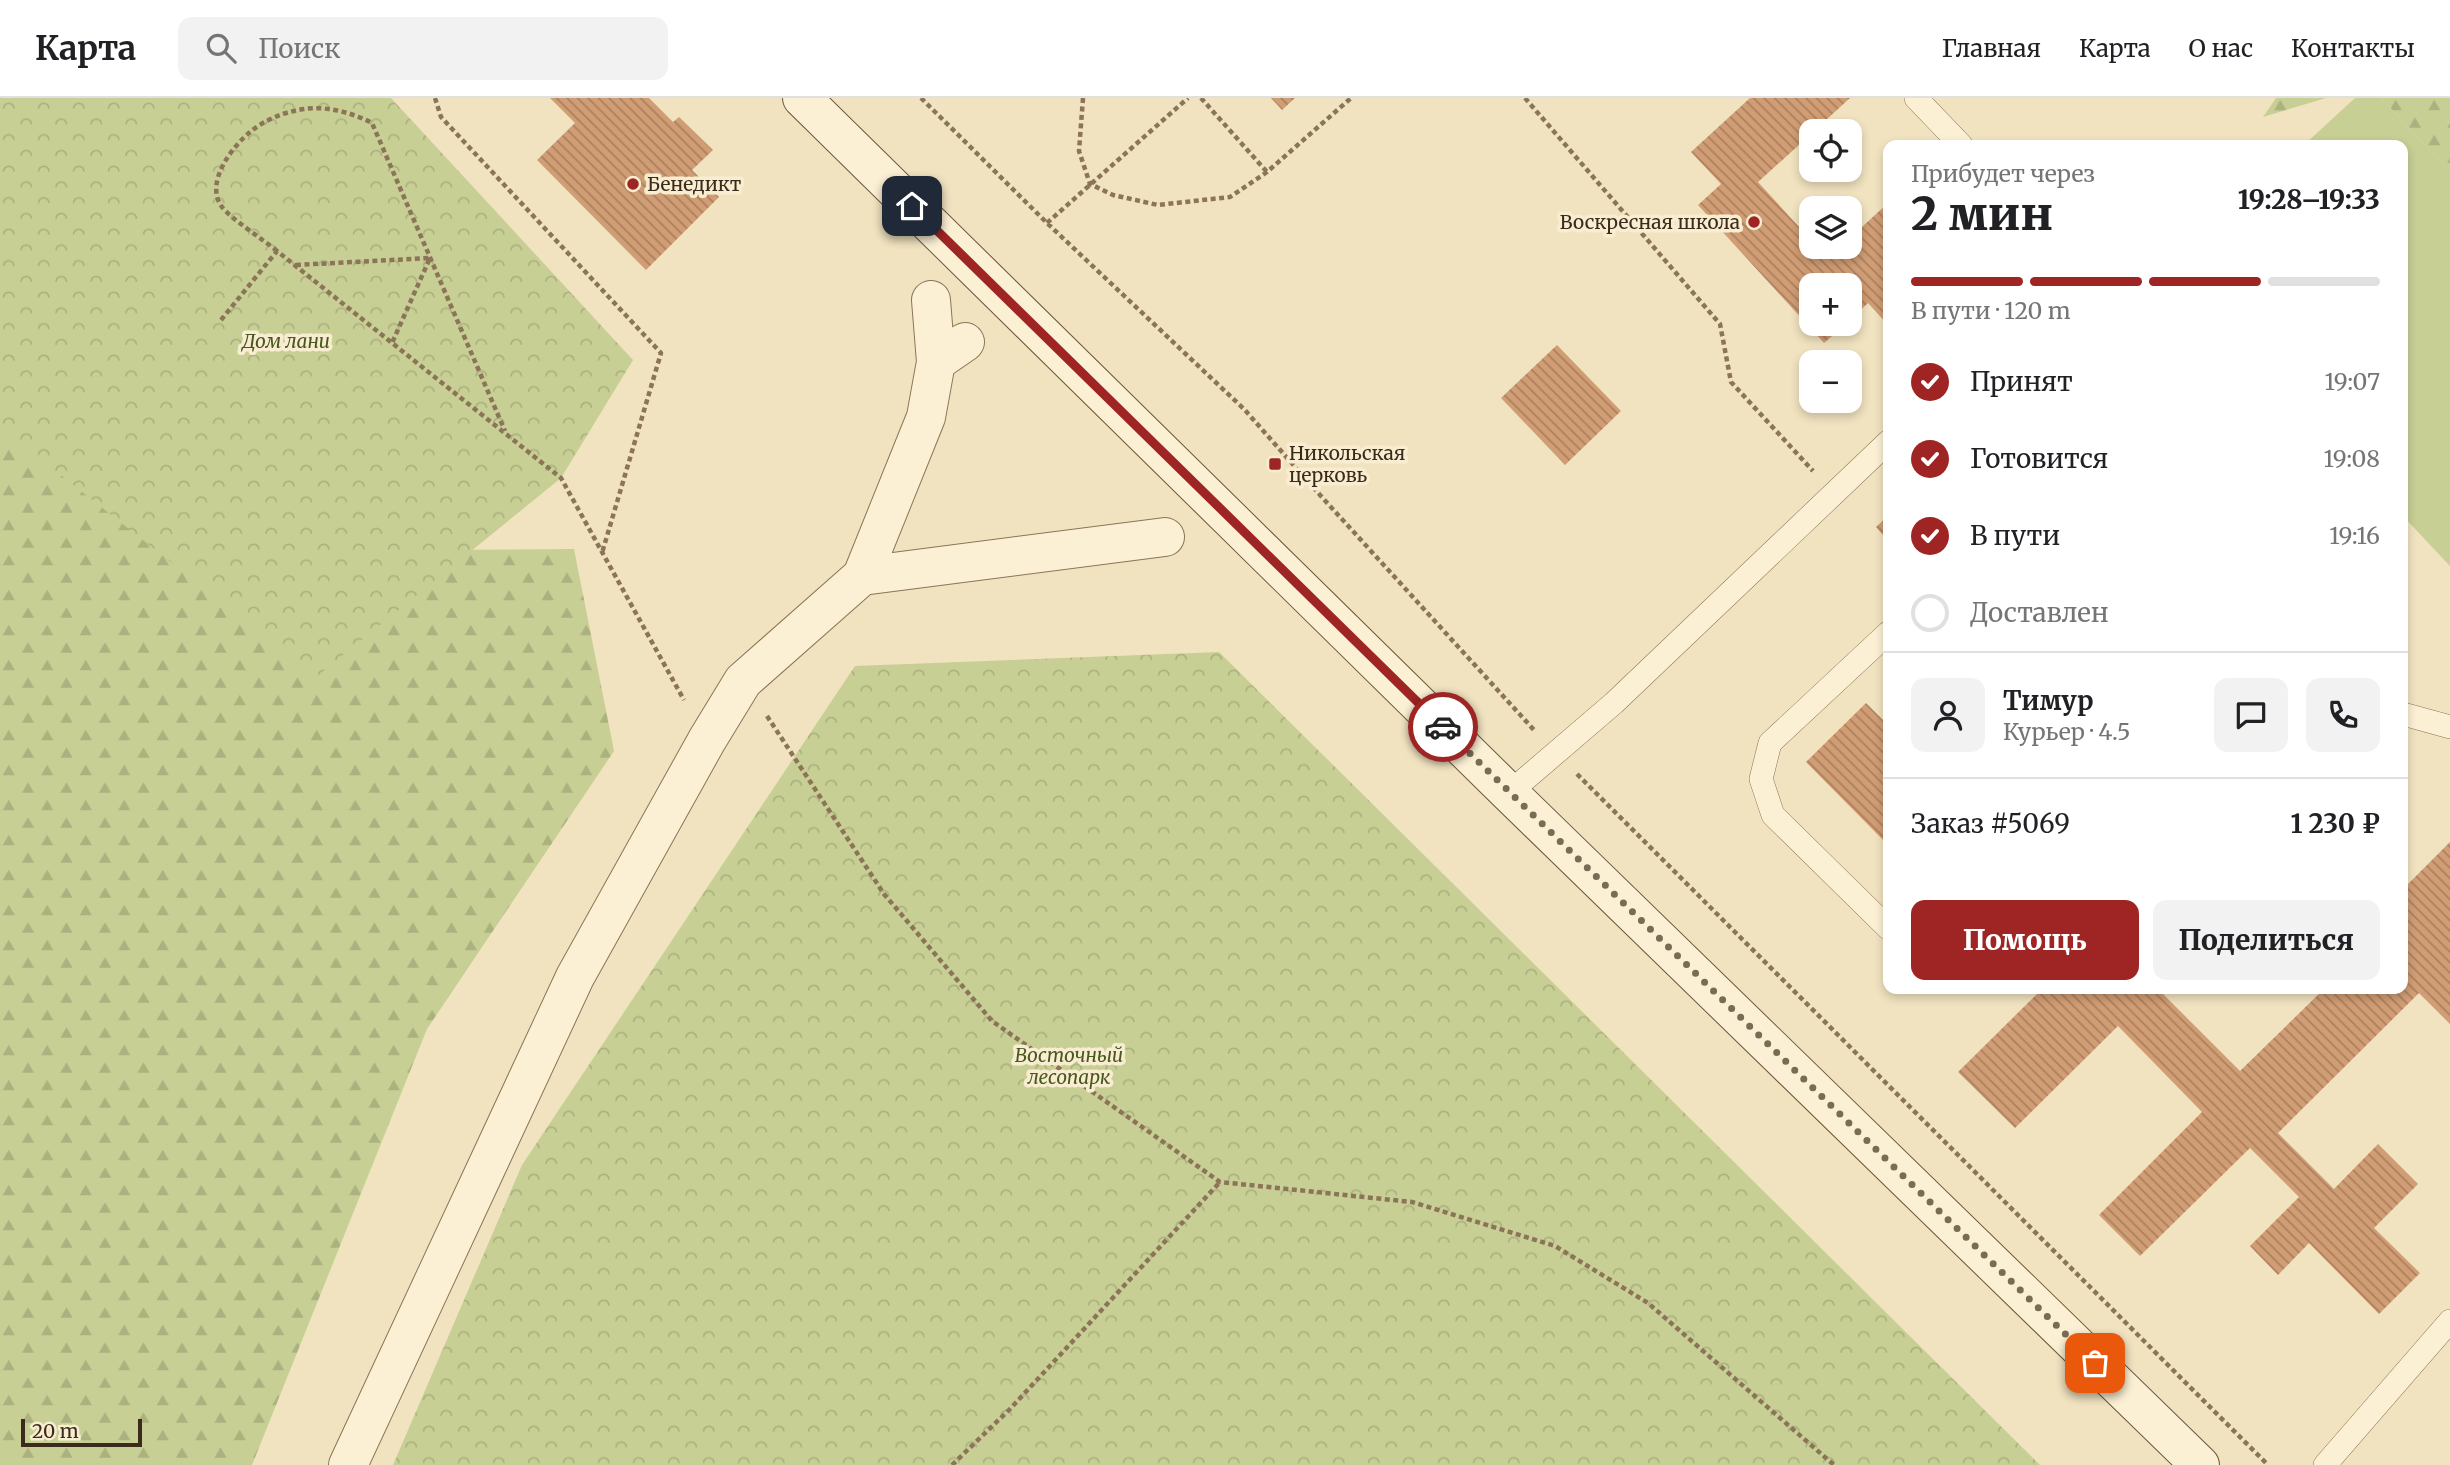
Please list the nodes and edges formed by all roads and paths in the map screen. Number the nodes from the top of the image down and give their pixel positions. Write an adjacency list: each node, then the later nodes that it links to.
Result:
1 (435, 98): 24 (path)
2 (802, 98): 32 (street)
3 (921, 98): 13 (path)
4 (1083, 98): 12 (path)
5 (1188, 98): 12 (path)
6 (1201, 98): 11 (path)
7 (1351, 98): 11 (path)
8 (1525, 98): 22 (path)
9 (1916, 98): 10 (lane)
10 (1956, 140)
11 (1267, 172): 12 (path)
12 (1090, 184): 13 (path)
13 (1047, 223): 31 (path)
14 (277, 251): 15 (path); 16 (path); 18 (path)
15 (430, 258): 16 (path); 19 (path); 20 (path)
16 (295, 265): 19 (path)
17 (931, 300): 25 (street)
18 (221, 320)
19 (393, 343): 20 (path)
20 (505, 433): 24 (path)
21 (1883, 447): 22 (lane)
22 (1833, 494): 31 (lane)
23 (1165, 537): 25 (street)
24 (602, 554): 30 (path)
25 (862, 576): 27 (street)
26 (1883, 638): 33 (lane)
27 (743, 681): 30 (street); 34 (path)
28 (2408, 715): 29 (lane)
29 (2450, 727)
30 (707, 740): 36 (street)
31 (1556, 754): 32 (lane); 40 (path)
32 (1509, 793): 39 (street)
33 (1883, 923)
34 (1220, 1182): 37 (path); 38 (path)
35 (2450, 1321): 41 (lane)
36 (348, 1465)
37 (952, 1465)
38 (1834, 1465)
39 (2200, 1465)
40 (2268, 1465)
41 (2325, 1465)

